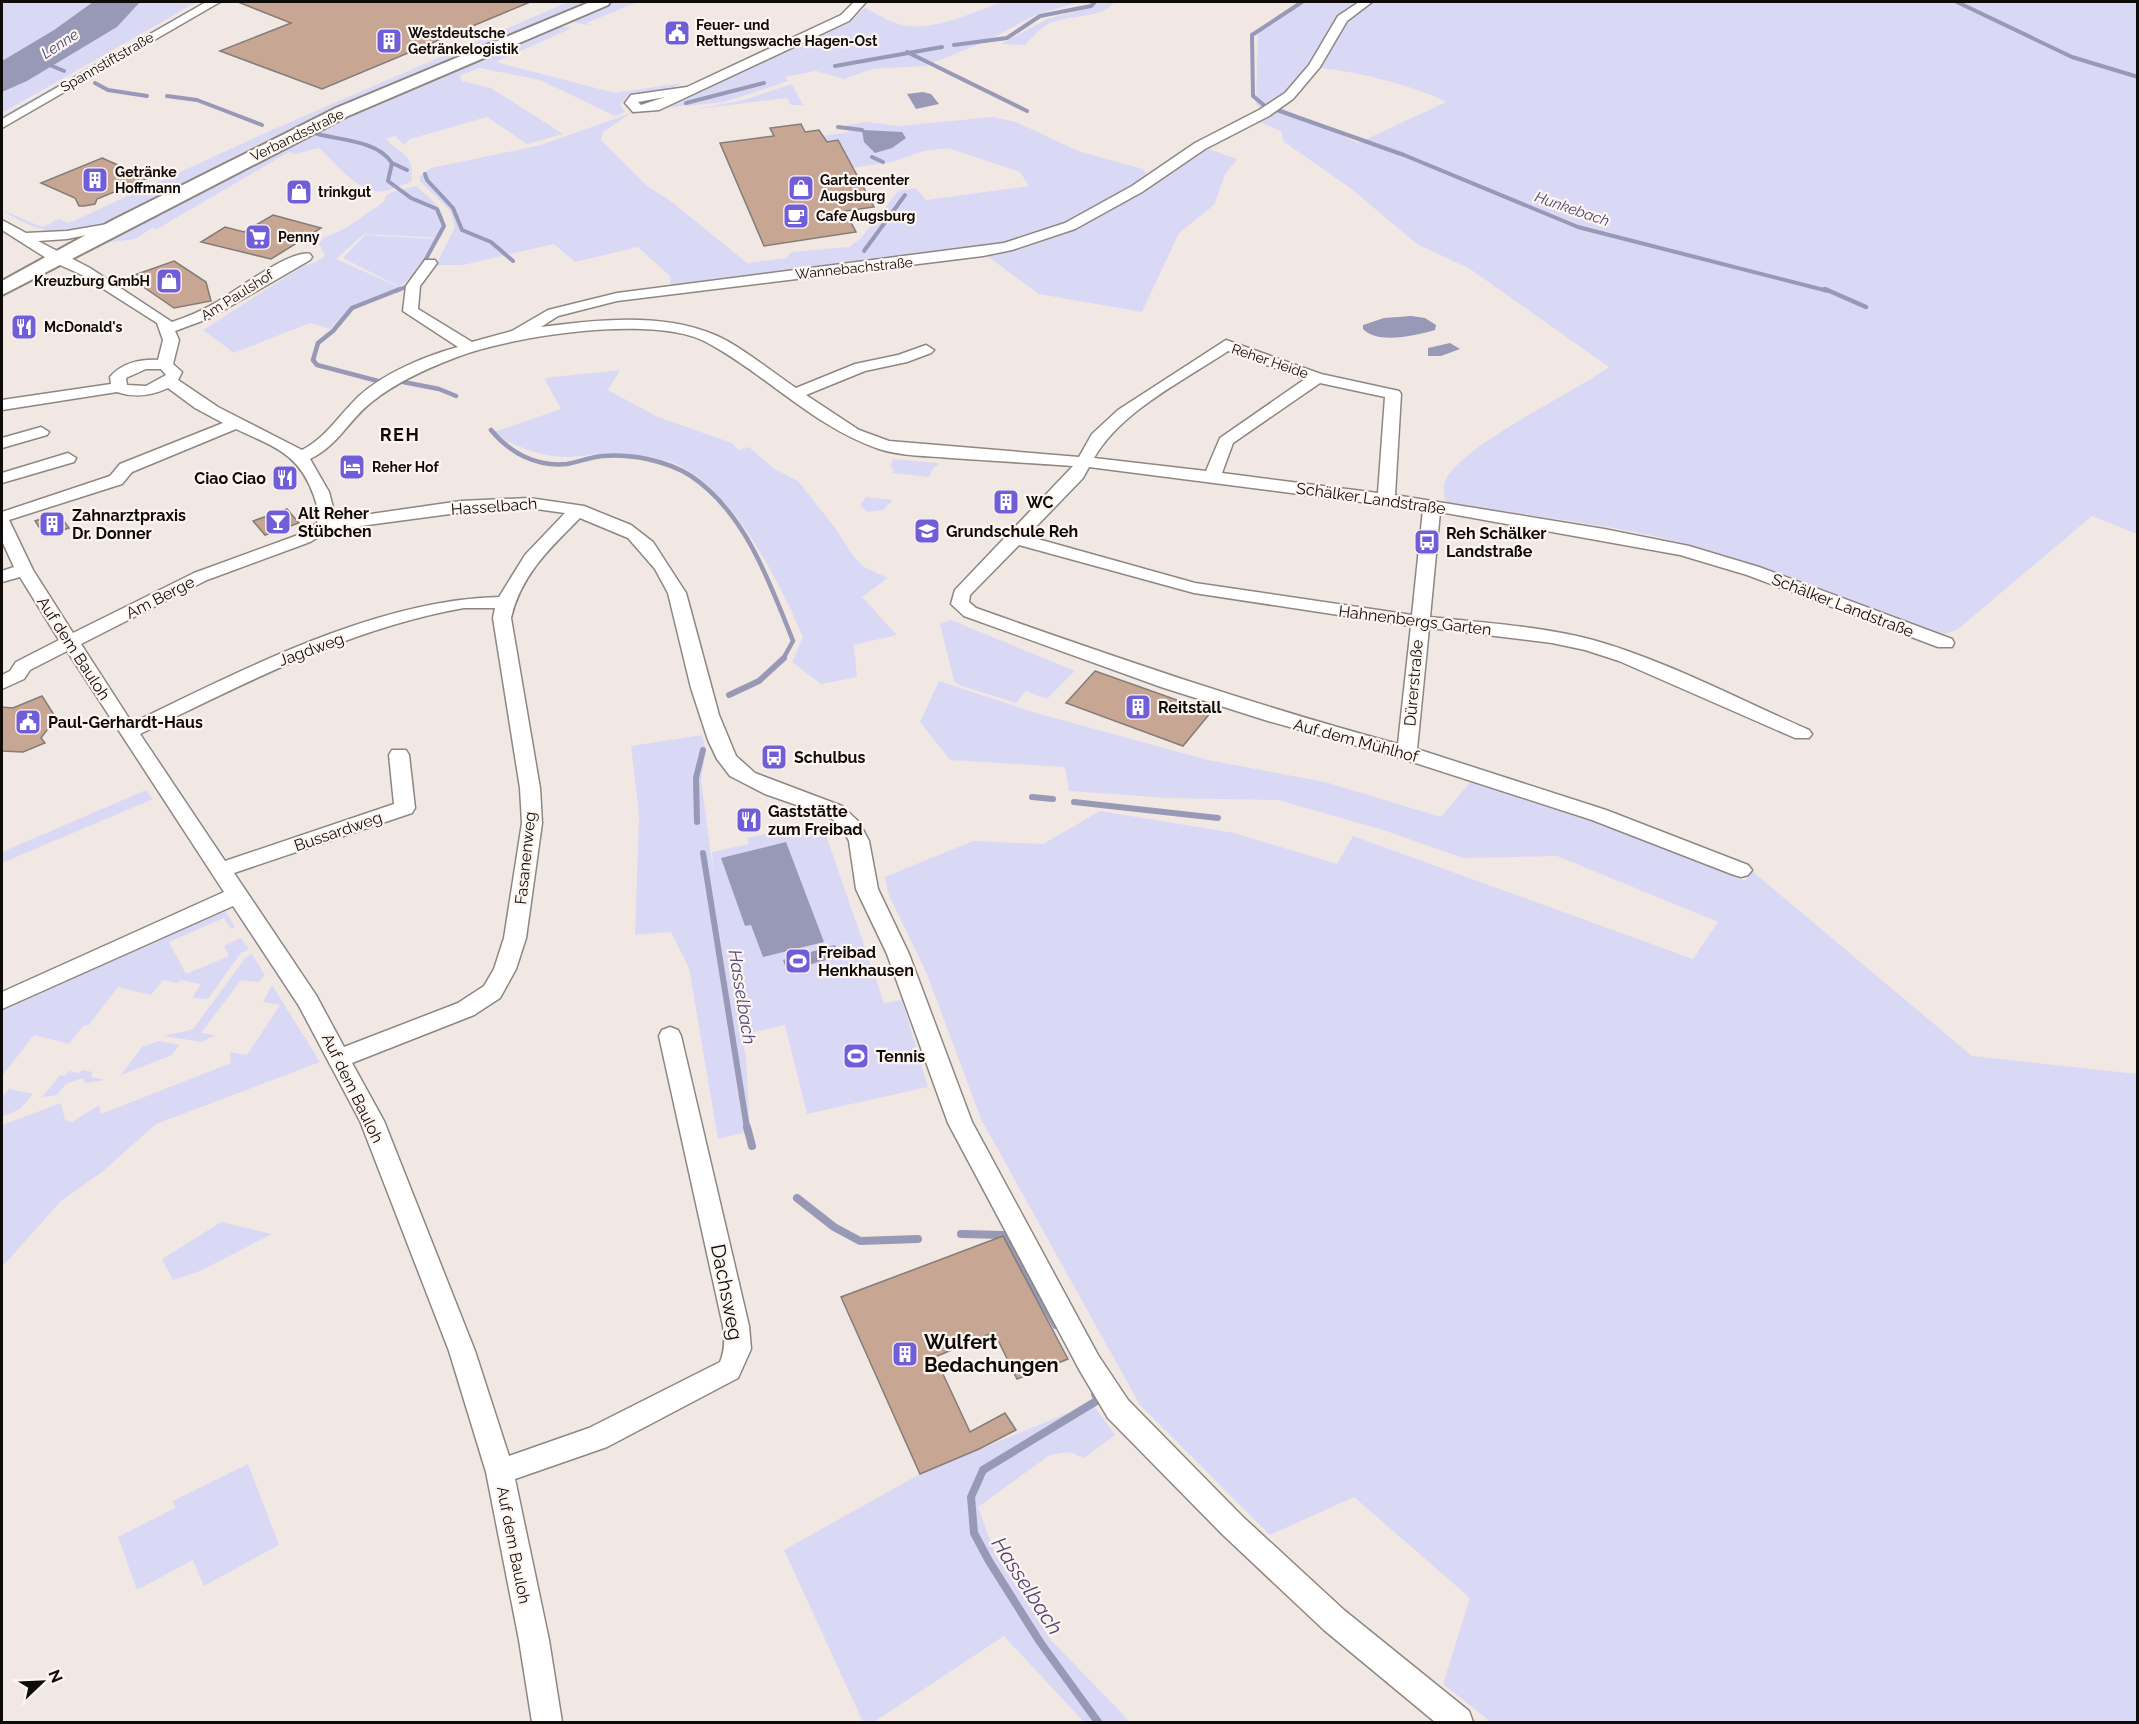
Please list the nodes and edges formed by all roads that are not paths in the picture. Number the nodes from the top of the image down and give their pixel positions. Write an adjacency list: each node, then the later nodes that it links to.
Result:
1 (213, 2): 6 (street, Spannstiftstraße)
2 (602, 2): 8 (main road, Verbandsstraße)
3 (860, 2): 5 (street)
4 (1366, 2): 15 (street, Wannebachstraße)
5 (694, 90)
6 (2, 124)
7 (2, 224): 9 (street)
8 (120, 224): 9 (street); 11 (main road, Verbandsstraße)
9 (23, 237): 11 (street)
10 (305, 257): 14 (street, Am Paulshof)
11 (56, 258): 13 (main road, Verbandsstraße); 14 (street)
12 (430, 263): 16 (street)
13 (2, 289)
14 (168, 329): 18 (street); 19 (street)
15 (517, 334): 16 (street, Wannebachstraße); 24 (street, Schälker Landstraße)
16 (469, 347): 31 (street, Wannebachstraße)
17 (926, 350): 24 (street)
18 (144, 364): 19 (street); 22 (street)
19 (165, 365): 21 (street)
20 (1317, 378): 32 (street, Reher Heide); 33 (street); 35 (street, Reher Heide)
21 (169, 381): 23 (street); 26 (street)
22 (118, 382): 23 (street); 25 (street)
23 (152, 389): 26 (street)
24 (794, 394): 32 (street, Schälker Landstraße)
25 (2, 405)
26 (201, 405): 27 (street)
27 (237, 423): 31 (street); 38 (street)
28 (41, 432): 29 (street)
29 (2, 443)
30 (68, 458): 34 (street)
31 (301, 458): 40 (street)
32 (1085, 462): 33 (street, Schälker Landstraße); 41 (street)
33 (1212, 477): 35 (street, Schälker Landstraße)
34 (2, 478)
35 (1386, 499): 36 (street, Schälker Landstraße)
36 (1432, 506): 45 (street, Dürerstraße); 47 (street, Schälker Landstraße)
37 (578, 510): 40 (street, Hasselbach); 44 (street, Fasanenweg); 61 (street, Hasselbach)
38 (2, 517)
39 (2, 523): 42 (street, Auf dem Bauloh)
40 (325, 525): 46 (street, Am Berge)
41 (1018, 539): 45 (street, Hahnenbergs Garten); 51 (street, Auf dem Mühlhof)
42 (24, 570): 43 (street); 46 (street, Auf dem Bauloh)
43 (2, 577)
44 (504, 602): 49 (street, Jagdweg); 58 (street, Fasanenweg)
45 (1419, 621): 50 (street, Hahnenbergs Garten); 51 (street, Dürerstraße)
46 (71, 643): 48 (street, Am Berge); 49 (street, Auf dem Bauloh)
47 (1945, 643)
48 (2, 683)
49 (129, 732): 53 (street, Auf dem Bauloh)
50 (1802, 734)
51 (1407, 753): 54 (street, Auf dem Mühlhof)
52 (399, 755): 53 (street, Bussardweg)
53 (221, 870): 55 (street, Auf dem Bauloh)
54 (1741, 870)
55 (237, 895): 56 (street); 58 (street, Auf dem Bauloh)
56 (2, 1001)
57 (670, 1036): 59 (street, Dachsweg)
58 (340, 1058): 59 (street, Auf dem Bauloh)
59 (500, 1472): 60 (street, Auf dem Bauloh)
60 (547, 1722)
61 (1458, 1722)

